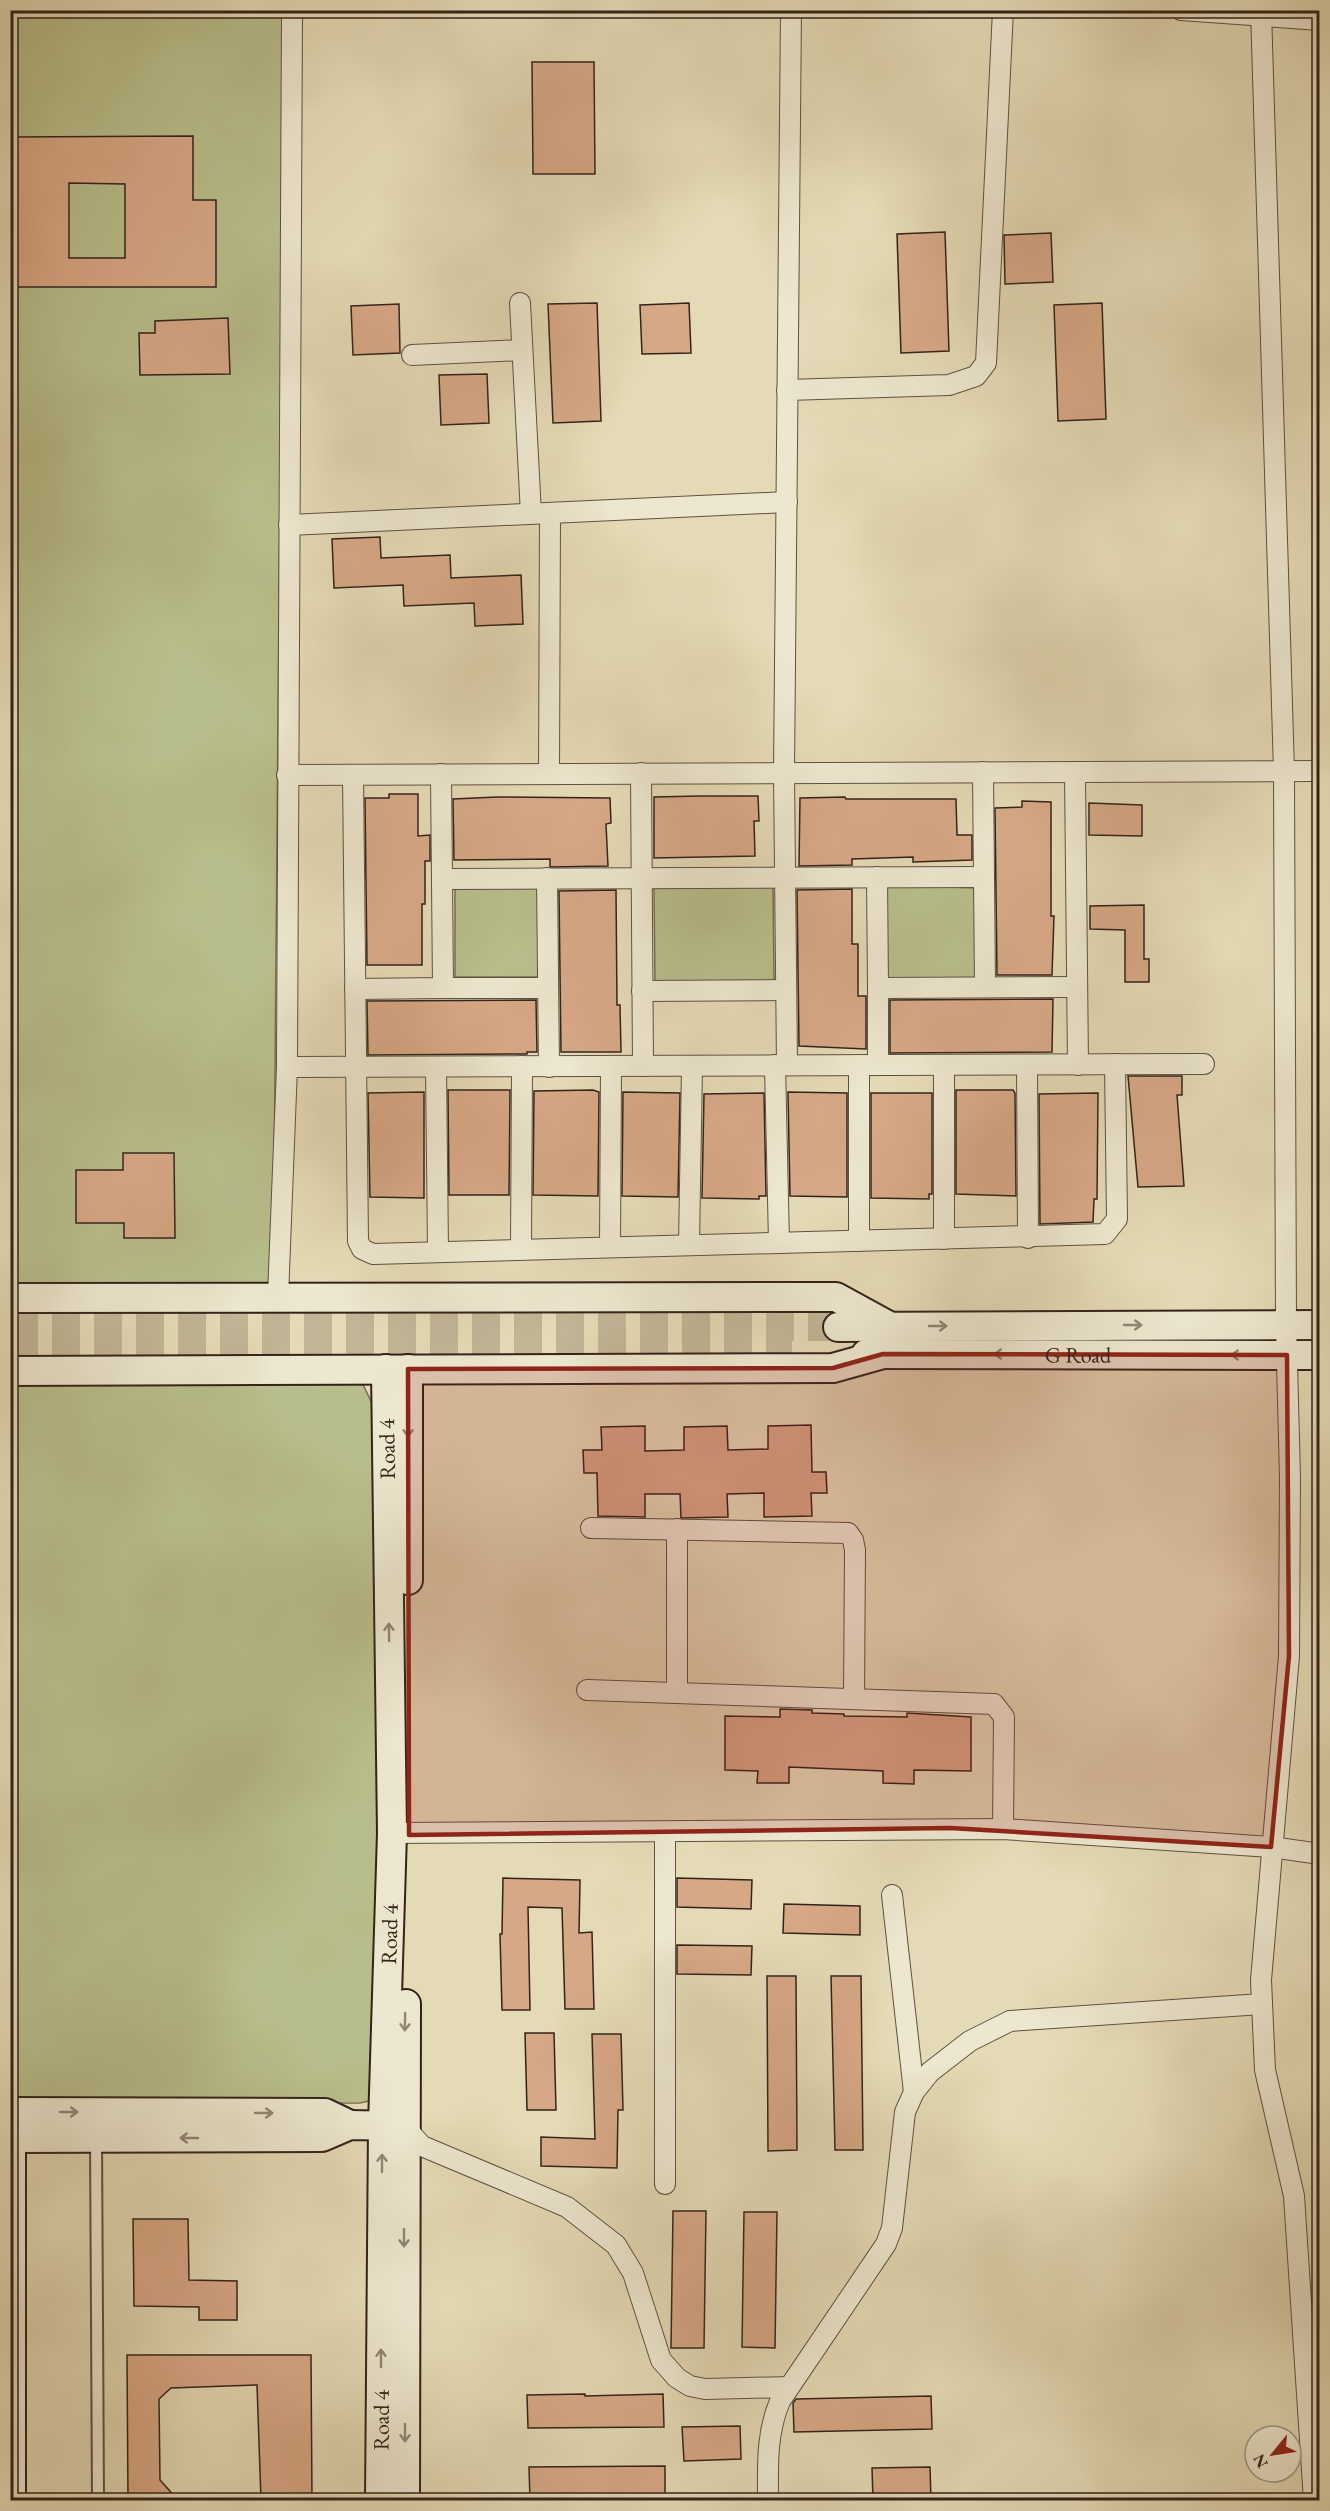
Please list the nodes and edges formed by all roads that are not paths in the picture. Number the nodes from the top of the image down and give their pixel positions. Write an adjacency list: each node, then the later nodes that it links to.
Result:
1 (292, 10): 13 (street)
2 (790, 10): 10 (street)
3 (1003, 10): 10 (street)
4 (1181, 10): 5 (street)
5 (1261, 14): 6 (street); 14 (street)
6 (1320, 20)
7 (520, 303): 8 (street)
8 (522, 350): 9 (street); 12 (street)
9 (412, 355)
10 (787, 390): 11 (street)
11 (787, 502): 12 (street); 19 (street)
12 (541, 513): 13 (street); 21 (street)
13 (289, 525): 22 (street)
14 (1284, 771): 15 (street); 17 (street); 63 (street)
15 (1320, 771)
16 (983, 772): 17 (street); 19 (street); 25 (street)
17 (1075, 772): 31 (street)
18 (641, 773): 19 (street); 21 (street); 27 (street)
19 (784, 773): 28 (street)
20 (441, 774): 21 (street); 23 (street); 29 (street)
21 (549, 774)
22 (287, 775): 23 (street); 49 (street)
23 (353, 775): 35 (street)
24 (877, 877): 25 (street); 28 (street); 34 (street)
25 (984, 877): 30 (street)
26 (547, 878): 27 (street); 29 (street); 33 (street)
27 (641, 878): 28 (street); 37 (street)
28 (785, 878): 36 (street)
29 (443, 879): 32 (street)
30 (985, 987): 31 (street); 34 (street)
31 (1077, 987): 44 (street)
32 (442, 988): 33 (street); 35 (street)
33 (548, 988): 52 (street)
34 (878, 988): 41 (street)
35 (355, 989): 50 (street)
36 (786, 990): 37 (street); 40 (street)
37 (642, 991): 47 (street)
38 (1114, 1064): 39 (street); 44 (street); 53 (street)
39 (1204, 1064)
40 (781, 1065): 41 (street); 48 (street); 56 (street)
41 (869, 1065): 42 (street); 55 (street)
42 (944, 1065): 43 (street); 54 (street)
43 (1028, 1065): 44 (street); 53 (street)
44 (1078, 1065)
45 (522, 1066): 51 (street); 52 (street); 59 (street)
46 (611, 1066): 47 (street); 52 (street); 58 (street)
47 (643, 1066): 48 (street)
48 (692, 1066): 57 (street)
49 (287, 1067): 50 (street); 62 (street)
50 (356, 1067): 51 (street); 60 (street)
51 (436, 1067): 60 (street)
52 (549, 1067)
53 (1028, 1238): 54 (street)
54 (944, 1239): 55 (street)
55 (859, 1241): 56 (street)
56 (779, 1243): 57 (street)
57 (689, 1245): 58 (street)
58 (610, 1247): 59 (street)
59 (521, 1249): 60 (street)
60 (438, 1251)
61 (10, 1298): 62 (street)
62 (278, 1298): 65 (street)
63 (1286, 1325): 64 (street, G Road); 65 (street, G Road, one-way to 63); 67 (street)
64 (1320, 1325)
65 (889, 1326): 66 (street, G Road)
66 (883, 1354): 67 (street, G Road, one-way to 66); 69 (street)
67 (1287, 1355): 68 (street, G Road); 79 (street)
68 (1320, 1355)
69 (397, 1369): 70 (street); 78 (street, Road 4)
70 (10, 1371)
71 (591, 1528): 72 (street)
72 (676, 1529): 74 (street); 75 (street)
73 (587, 1690): 74 (street)
74 (677, 1693): 75 (street)
75 (854, 1699): 76 (street)
76 (1003, 1830): 77 (street); 79 (street)
77 (665, 1832): 78 (street); 89 (street)
78 (400, 1834): 86 (street, Road 4)
79 (1271, 1847): 80 (street); 82 (street)
80 (1320, 1854)
81 (892, 1895): 83 (street)
82 (1262, 2004): 83 (street); 96 (street)
83 (914, 2092): 90 (street)
84 (11, 2112): 85 (street, one-way to 85); 87 (street)
85 (350, 2125): 86 (street); 88 (street, one-way to 88)
86 (393, 2126): 90 (street); 93 (street, Road 4, one-way to 86); 94 (street, Road 4, one-way to 94)
87 (11, 2138): 88 (street); 91 (street)
88 (96, 2138): 92 (lane)
89 (664, 2184)
90 (789, 2387): 95 (street)
91 (11, 2500)
92 (98, 2500)
93 (380, 2500)
94 (405, 2500)
95 (768, 2500)
96 (1314, 2500)

